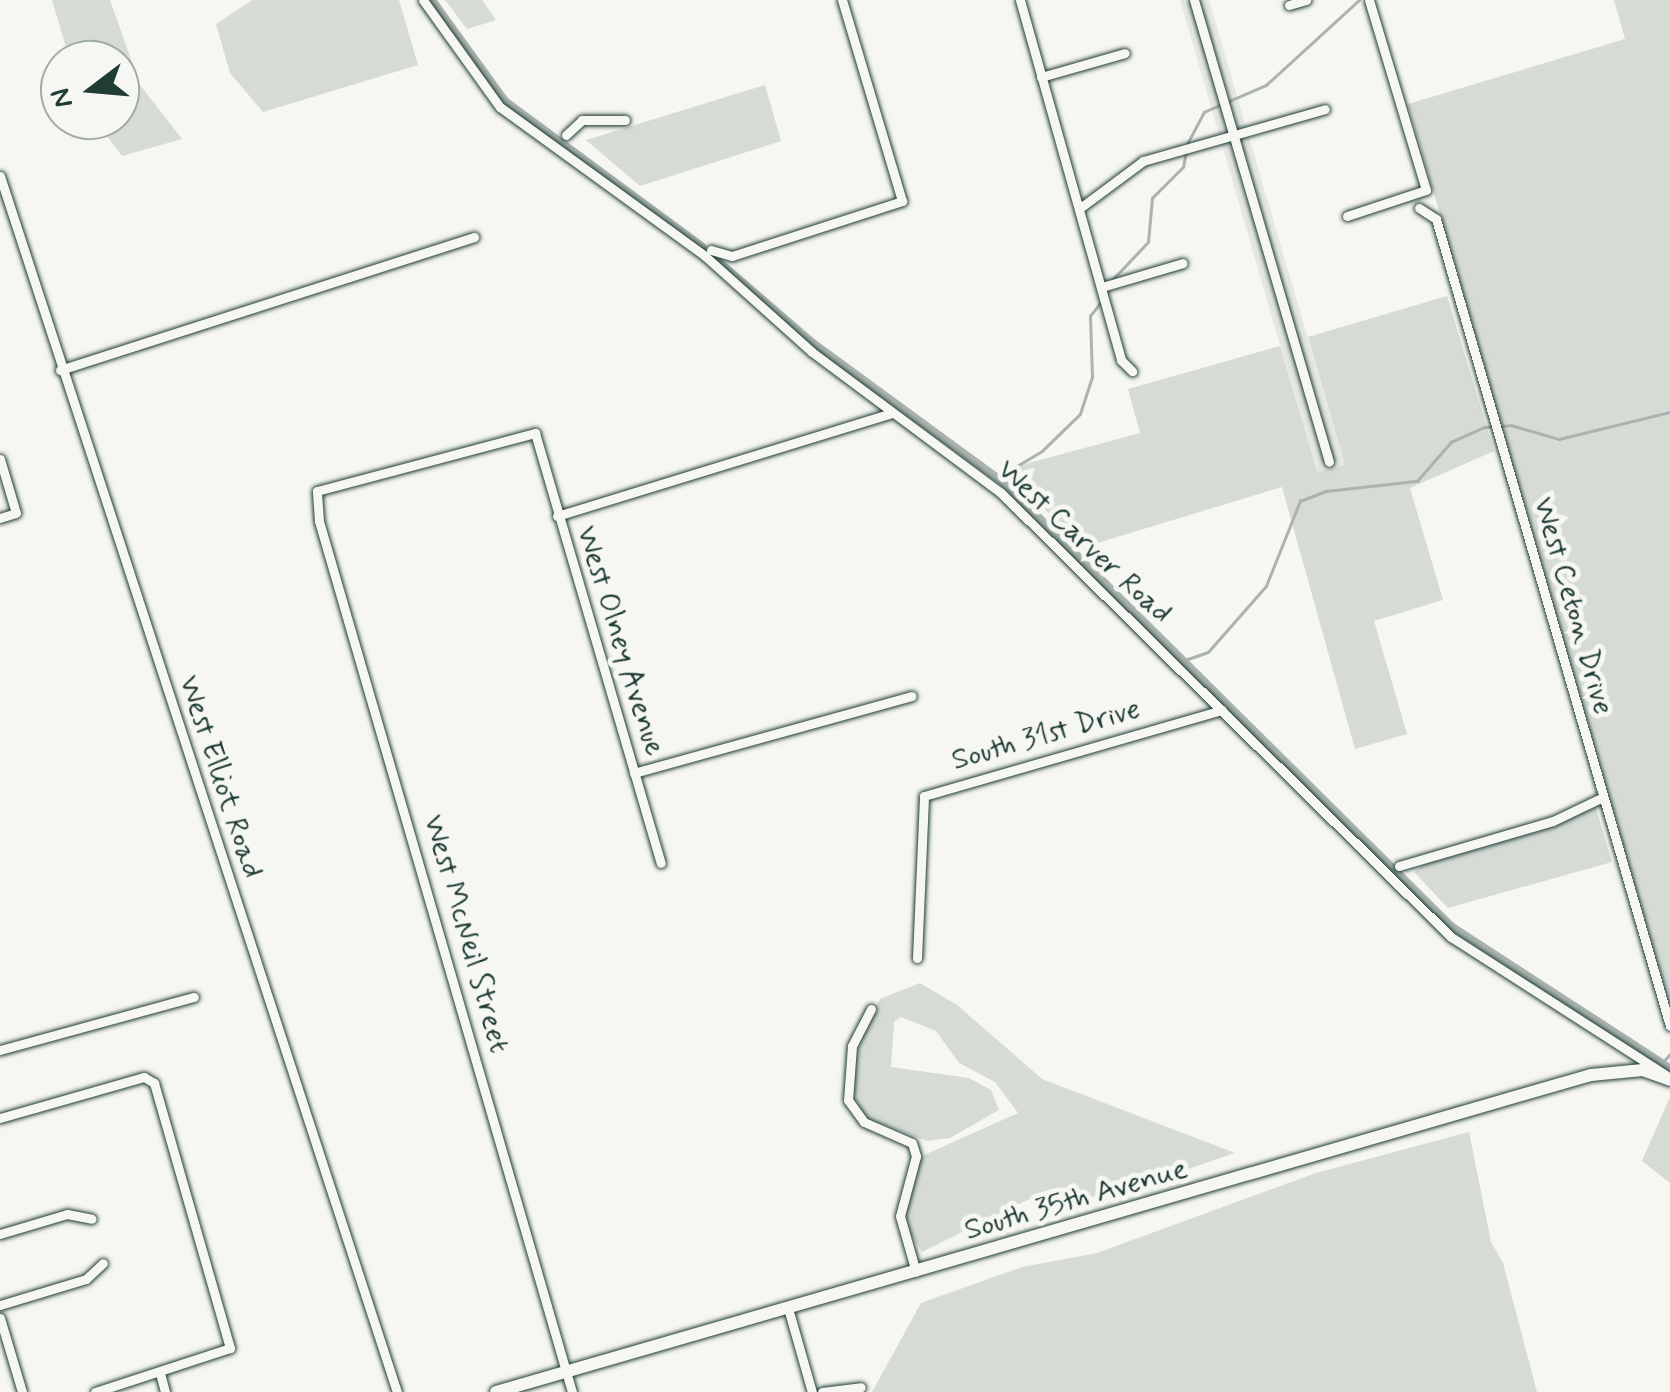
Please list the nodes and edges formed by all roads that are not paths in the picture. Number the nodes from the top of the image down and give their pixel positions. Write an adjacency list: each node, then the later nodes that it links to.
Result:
1 (424, 0): 24 (street, West Carver Road)
2 (842, 0): 19 (street)
3 (1020, 0): 9 (street)
4 (1194, 0): 12 (street)
5 (1306, 0): 7 (street)
6 (1369, 0): 17 (street)
7 (1289, 5)
8 (1125, 53): 9 (street)
9 (1041, 76): 15 (street)
10 (1325, 109): 12 (street)
11 (625, 120): 13 (street)
12 (1234, 135): 15 (street); 27 (street)
13 (566, 136)
14 (0, 176): 22 (street, West Elliot Road)
15 (1080, 208): 21 (street)
16 (1420, 208): 33 (street, West Ceton Drive)
17 (1347, 216)
18 (474, 238): 22 (street)
19 (711, 250)
20 (1182, 262): 21 (street)
21 (1102, 286): 23 (street)
22 (60, 370): 56 (street, West Elliot Road)
23 (1132, 371)
24 (891, 414): 28 (street); 31 (street, West Carver Road)
25 (535, 433): 28 (street, West Olney Avenue); 50 (street, West McNeil Street)
26 (0, 459): 29 (street)
27 (1329, 462)
28 (557, 516): 32 (street, West Olney Avenue)
29 (0, 518)
30 (911, 696): 32 (street)
31 (1222, 710): 36 (street, South 31st Drive); 41 (street, West Carver Road)
32 (634, 773): 34 (street, West Olney Avenue)
33 (1603, 797): 35 (street); 39 (street, West Ceton Drive)
34 (660, 863)
35 (1399, 866)
36 (917, 958)
37 (194, 997): 40 (street)
38 (871, 1009): 46 (street)
39 (1670, 1026)
40 (0, 1050)
41 (1670, 1079): 46 (street, South 35th Avenue)
42 (0, 1118): 51 (street)
43 (92, 1219): 44 (street)
44 (0, 1234)
45 (103, 1264): 47 (street)
46 (916, 1272): 48 (street, South 35th Avenue)
47 (0, 1305)
48 (788, 1308): 50 (street, South 35th Avenue); 59 (street)
49 (0, 1318): 53 (street)
50 (566, 1372): 57 (street, South 35th Avenue); 58 (street, West McNeil Street)
51 (160, 1373): 54 (street); 55 (street)
52 (861, 1388): 60 (street)
53 (22, 1392)
54 (95, 1392)
55 (165, 1392)
56 (397, 1392)
57 (496, 1392)
58 (572, 1392)
59 (812, 1392)
60 (822, 1392)

